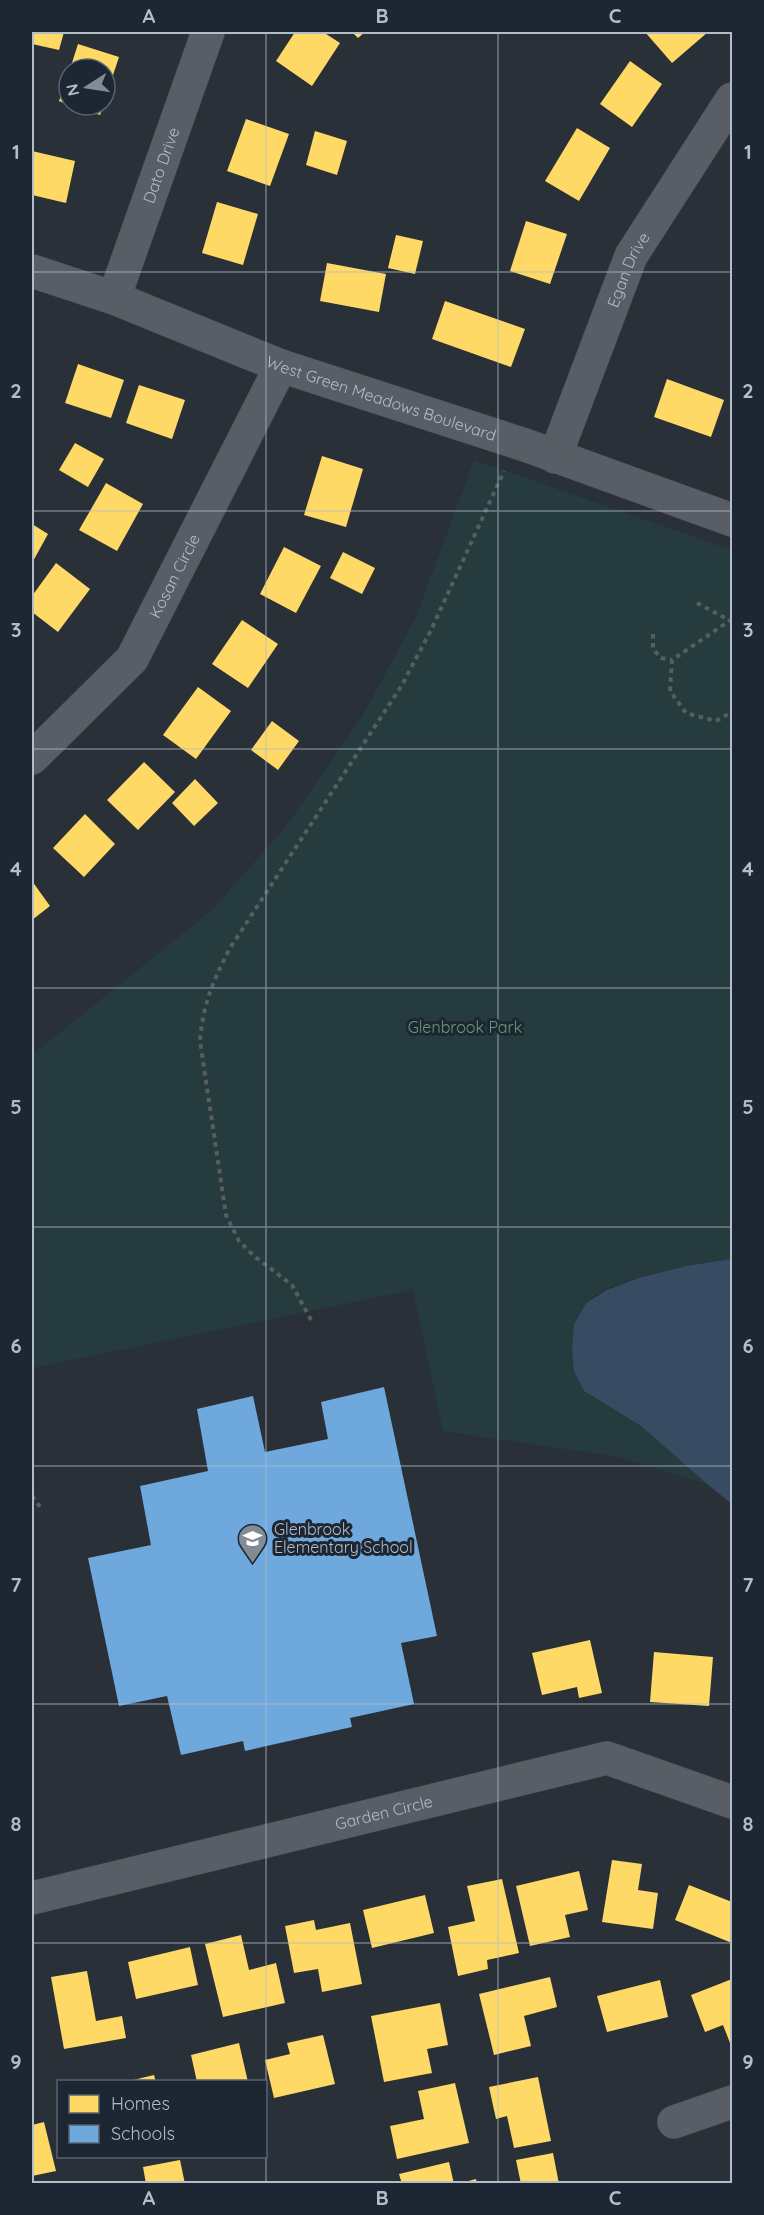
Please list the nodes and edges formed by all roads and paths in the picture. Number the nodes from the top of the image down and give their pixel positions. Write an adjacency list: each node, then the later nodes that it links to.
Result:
1 (208, 32): 4 (street, Dato Drive)
2 (732, 99): 6 (street, Egan Drive)
3 (32, 271): 4 (street, West Green Meadows Boulevard)
4 (114, 298): 5 (street, West Green Meadows Boulevard)
5 (281, 366): 6 (street, West Green Meadows Boulevard); 13 (street, Kosan Circle)
6 (542, 452): 7 (street, West Green Meadows Boulevard); 14 (path)
7 (732, 519)
8 (697, 603): 9 (path)
9 (732, 620): 11 (path)
10 (653, 634): 11 (path)
11 (672, 660): 12 (path)
12 (732, 712)
13 (32, 758)
14 (311, 1320)
15 (32, 1496): 16 (path)
16 (40, 1507)
17 (732, 1802): 18 (street, Garden Circle)
18 (32, 1898)
19 (732, 2102): 20 (street)
20 (674, 2122)

